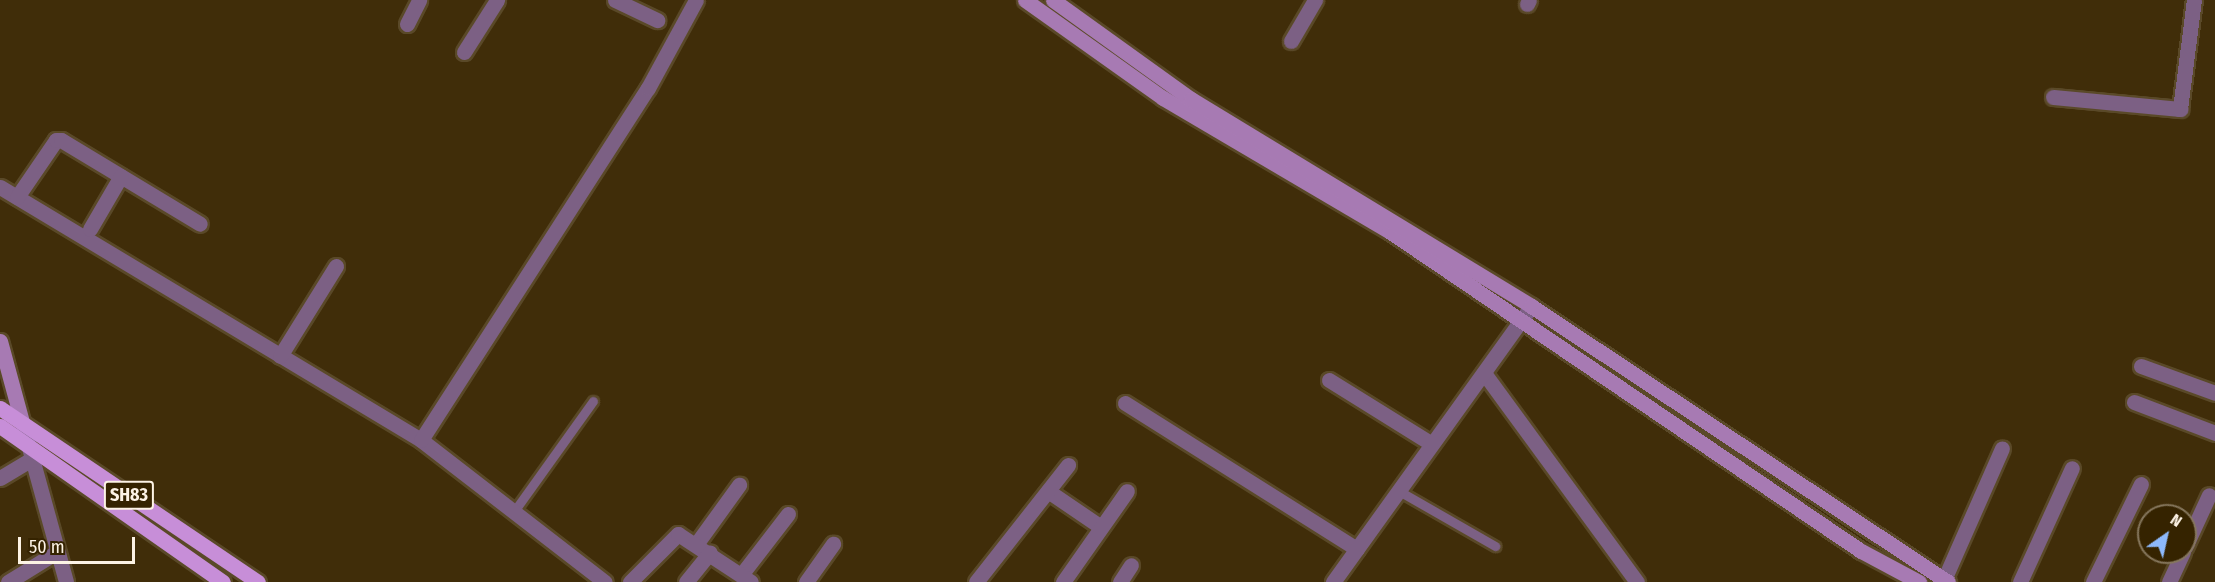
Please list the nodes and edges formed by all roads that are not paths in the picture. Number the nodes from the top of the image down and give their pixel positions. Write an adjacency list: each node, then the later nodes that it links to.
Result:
1 (419, 0): 10 (street)
2 (497, 0): 12 (street)
3 (615, 0): 9 (street)
4 (696, 0): 35 (street)
5 (1025, 0): 21 (street)
6 (1053, 0): 20 (street)
7 (1315, 0): 11 (street)
8 (2194, 0): 13 (street)
9 (657, 20)
10 (407, 24)
11 (1291, 40)
12 (464, 52)
13 (2053, 97)
14 (121, 176): 16 (street); 17 (street); 18 (street)
15 (0, 187): 16 (street)
16 (17, 197): 23 (street)
17 (200, 224)
18 (90, 229)
19 (336, 266): 23 (street)
20 (1531, 306): 21 (street); 62 (street)
21 (1521, 320): 25 (street); 76 (street)
22 (0, 341): 32 (street)
23 (280, 356): 35 (street)
24 (2141, 366): 27 (street)
25 (1484, 373): 37 (street); 75 (street)
26 (1329, 380): 37 (street)
27 (2215, 393)
28 (593, 400): 49 (lane)
29 (2134, 402): 34 (street)
30 (1125, 403): 56 (street)
31 (0, 408): 32 (main road, SH83)
32 (22, 422): 36 (street); 66 (main road, SH83)
33 (0, 426): 36 (main road, SH83)
34 (2215, 434)
35 (421, 440): 49 (street)
36 (26, 443): 39 (street); 65 (main road, SH83)
37 (1432, 444): 47 (street)
38 (2002, 448): 62 (street)
39 (30, 460): 42 (street); 58 (street)
40 (1068, 465): 45 (street)
41 (2072, 468): 77 (street)
42 (0, 478)
43 (2141, 484): 78 (street)
44 (739, 485): 53 (street)
45 (1048, 491): 52 (street); 71 (street)
46 (1127, 491): 52 (street)
47 (1399, 491): 55 (lane); 56 (street)
48 (2209, 495): 51 (street)
49 (515, 510): 67 (street)
50 (788, 514): 61 (street)
51 (2197, 521)
52 (1101, 527): 72 (street)
53 (697, 543): 57 (street); 68 (street)
54 (833, 544): 70 (street)
55 (1495, 546)
56 (1357, 549): 74 (street)
57 (710, 552): 61 (street); 69 (street)
58 (54, 553): 63 (street); 64 (street)
59 (2177, 564): 79 (street)
60 (1131, 565): 73 (street)
61 (746, 578)
62 (1945, 581)
63 (8, 582)
64 (66, 582)
65 (223, 582)
66 (258, 582)
67 (605, 582)
68 (630, 582)
69 (686, 582)
70 (806, 582)
71 (976, 582)
72 (1063, 582)
73 (1120, 582)
74 (1333, 582)
75 (1637, 582)
76 (1919, 582)
77 (2020, 582)
78 (2093, 582)
79 (2169, 582)

